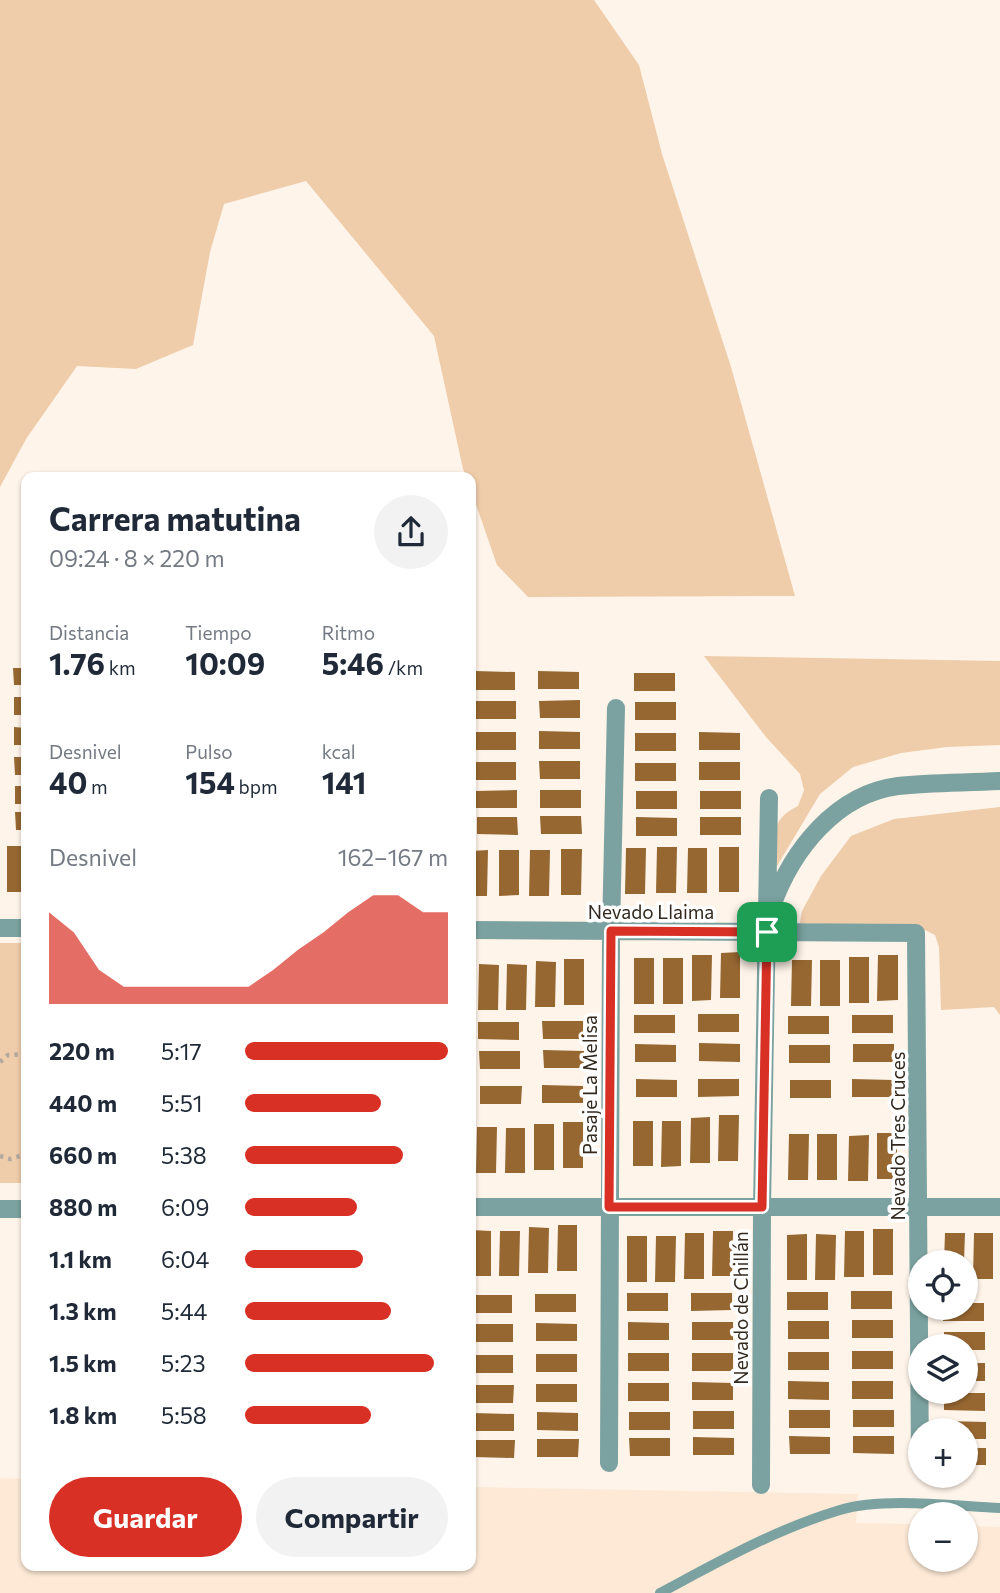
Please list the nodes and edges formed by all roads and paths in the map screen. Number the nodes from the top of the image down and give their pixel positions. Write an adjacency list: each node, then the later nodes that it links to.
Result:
1 (616, 708): 8 (street, Pasaje La Melisa)
2 (1000, 781): 4 (street, Nevado de Chillán)
3 (769, 798): 4 (street, Nevado de Chillán)
4 (767, 927): 8 (street, Nevado Llaima); 9 (street, Nevado Llaima); 16 (street, Nevado de Chillán)
5 (0, 928): 6 (street)
6 (21, 928)
7 (476, 930): 8 (street, Nevado Llaima)
8 (611, 931): 15 (street, Pasaje La Melisa)
9 (916, 933): 17 (street, Nevado Tres Cruces)
10 (21, 1054): 11 (path)
11 (0, 1062)
12 (0, 1156): 13 (path)
13 (21, 1156)
14 (476, 1207): 15 (street)
15 (609, 1207): 16 (street); 22 (street, Pasaje La Melisa)
16 (762, 1207): 17 (street); 23 (street, Nevado de Chillán)
17 (918, 1207): 18 (street); 21 (street, Nevado Tres Cruces)
18 (1000, 1207)
19 (0, 1209): 20 (street)
20 (21, 1209)
21 (920, 1418)
22 (609, 1463)
23 (761, 1485)
24 (1000, 1508): 25 (lane)
25 (660, 1593)

